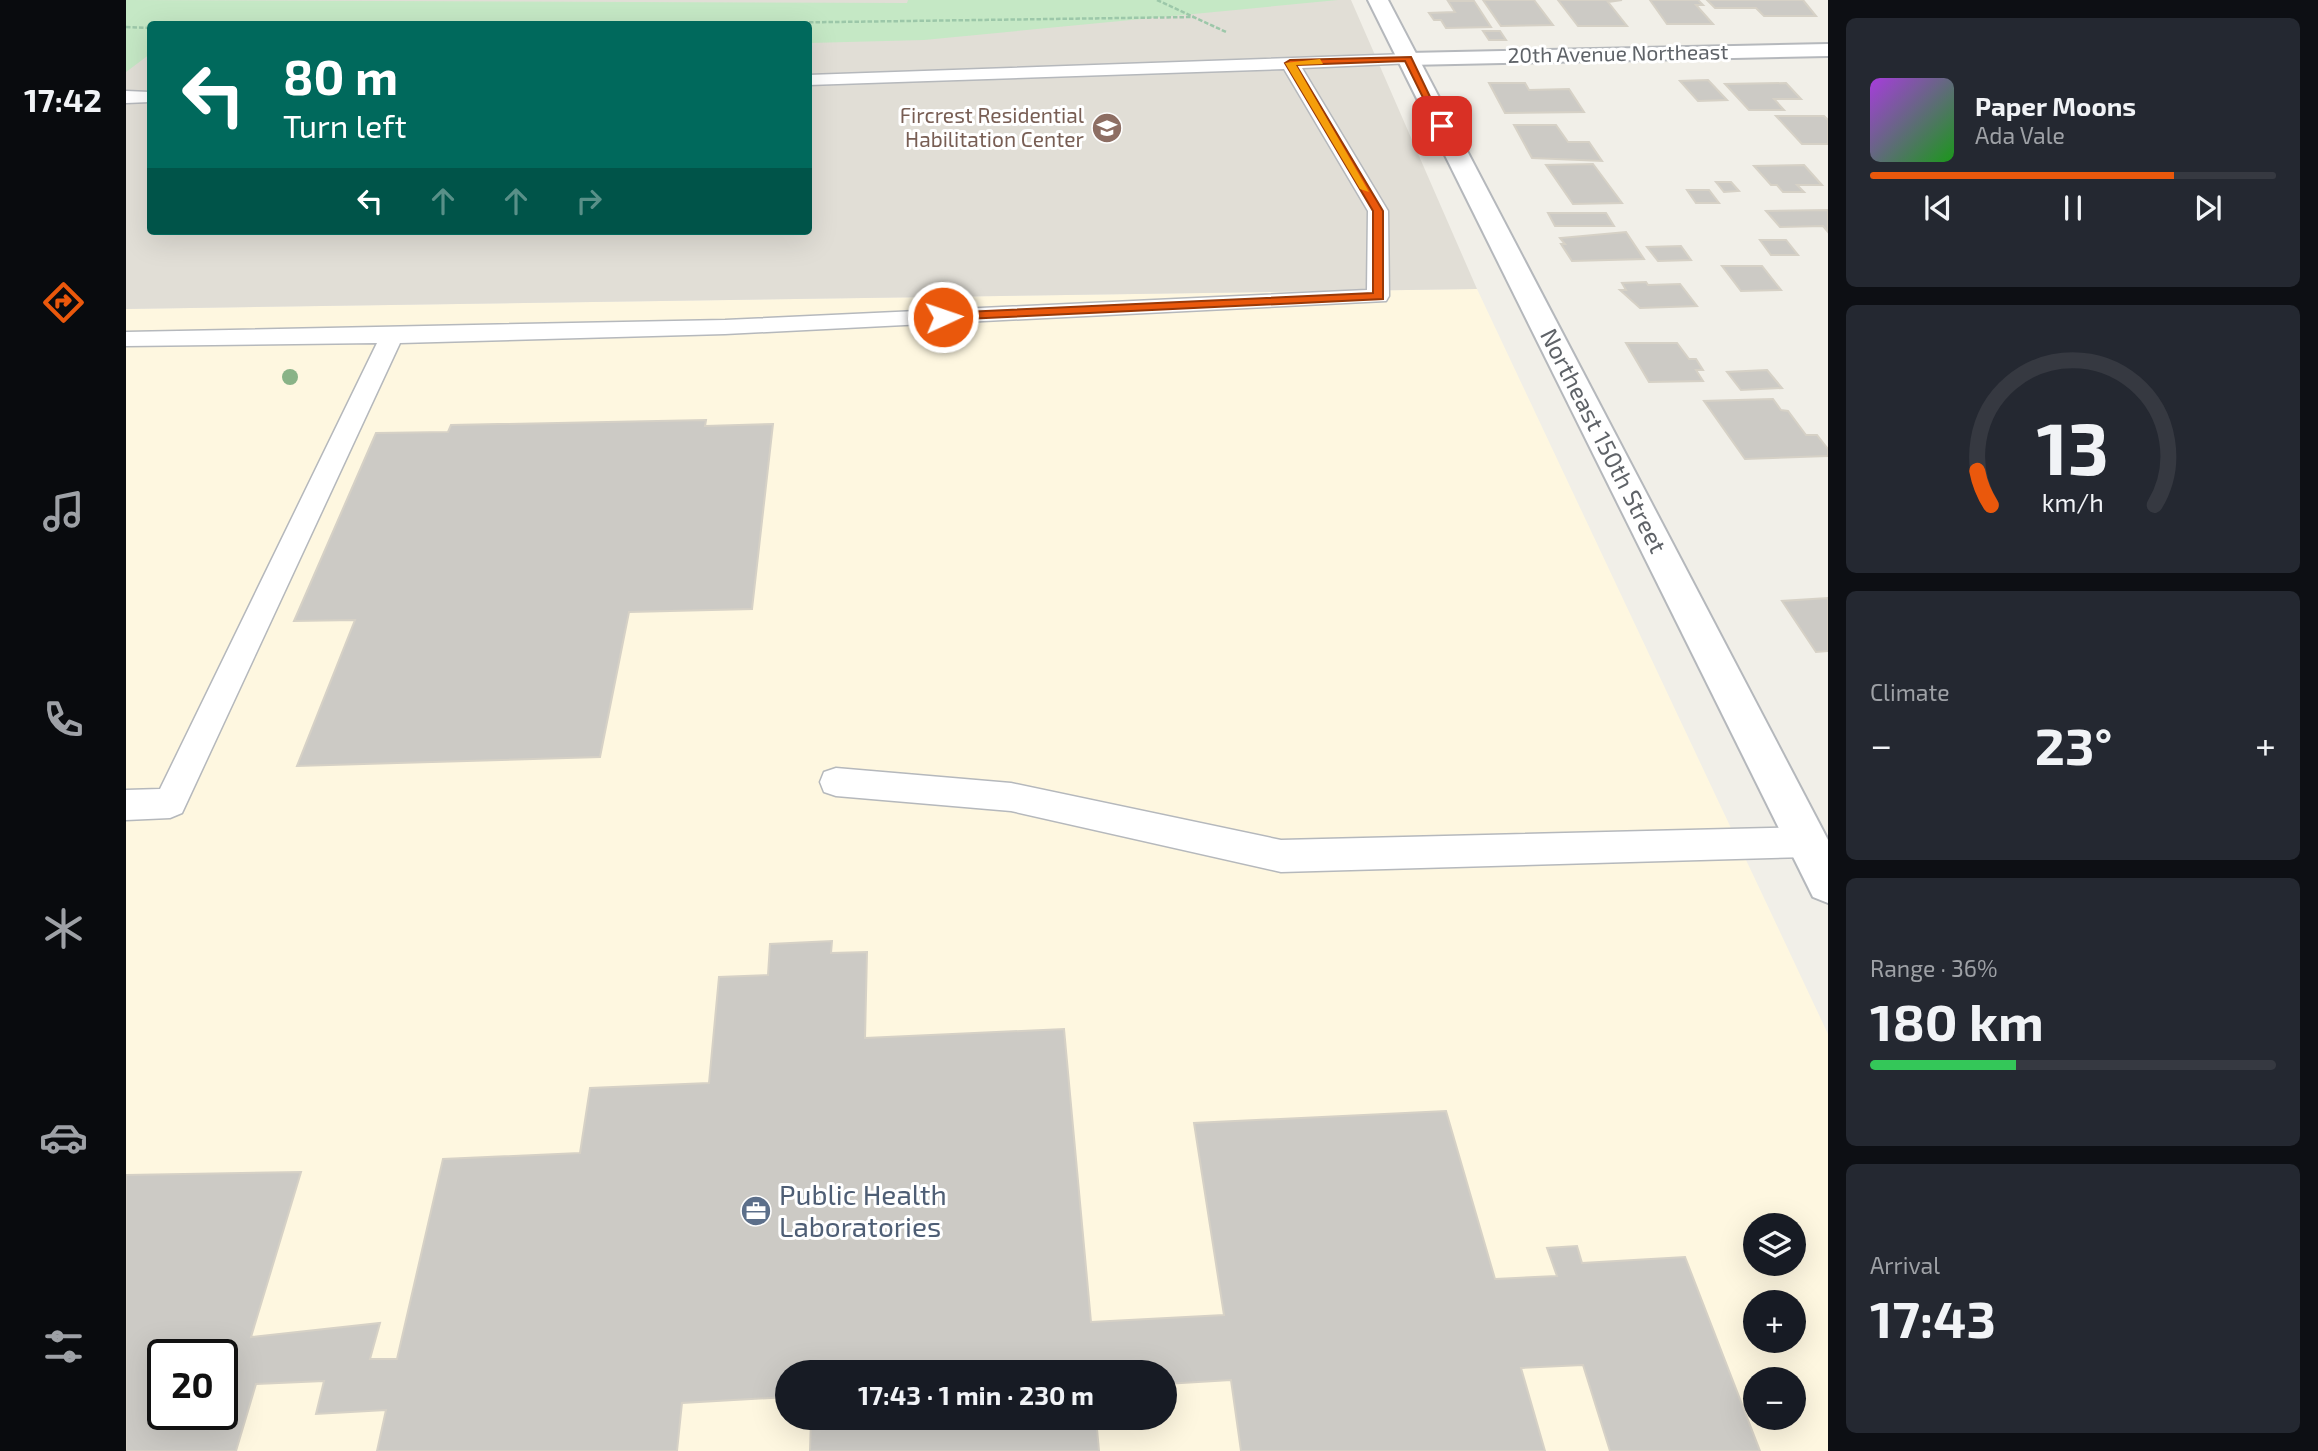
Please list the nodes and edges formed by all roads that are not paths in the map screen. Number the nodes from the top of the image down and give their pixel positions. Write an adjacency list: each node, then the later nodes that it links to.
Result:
1 (1378, 0): 3 (street, Northeast 150th Street)
2 (1828, 51): 3 (street, 20th Avenue Northeast)
3 (1408, 59): 4 (lane); 12 (street, Northeast 150th Street)
4 (1290, 63): 5 (lane); 8 (lane)
5 (812, 80)
6 (126, 97): 7 (lane)
7 (147, 97)
8 (393, 337): 9 (lane); 11 (lane)
9 (126, 339)
10 (836, 782): 12 (lane)
11 (126, 805)
12 (1818, 842): 13 (street, Northeast 150th Street)
13 (1828, 883)

